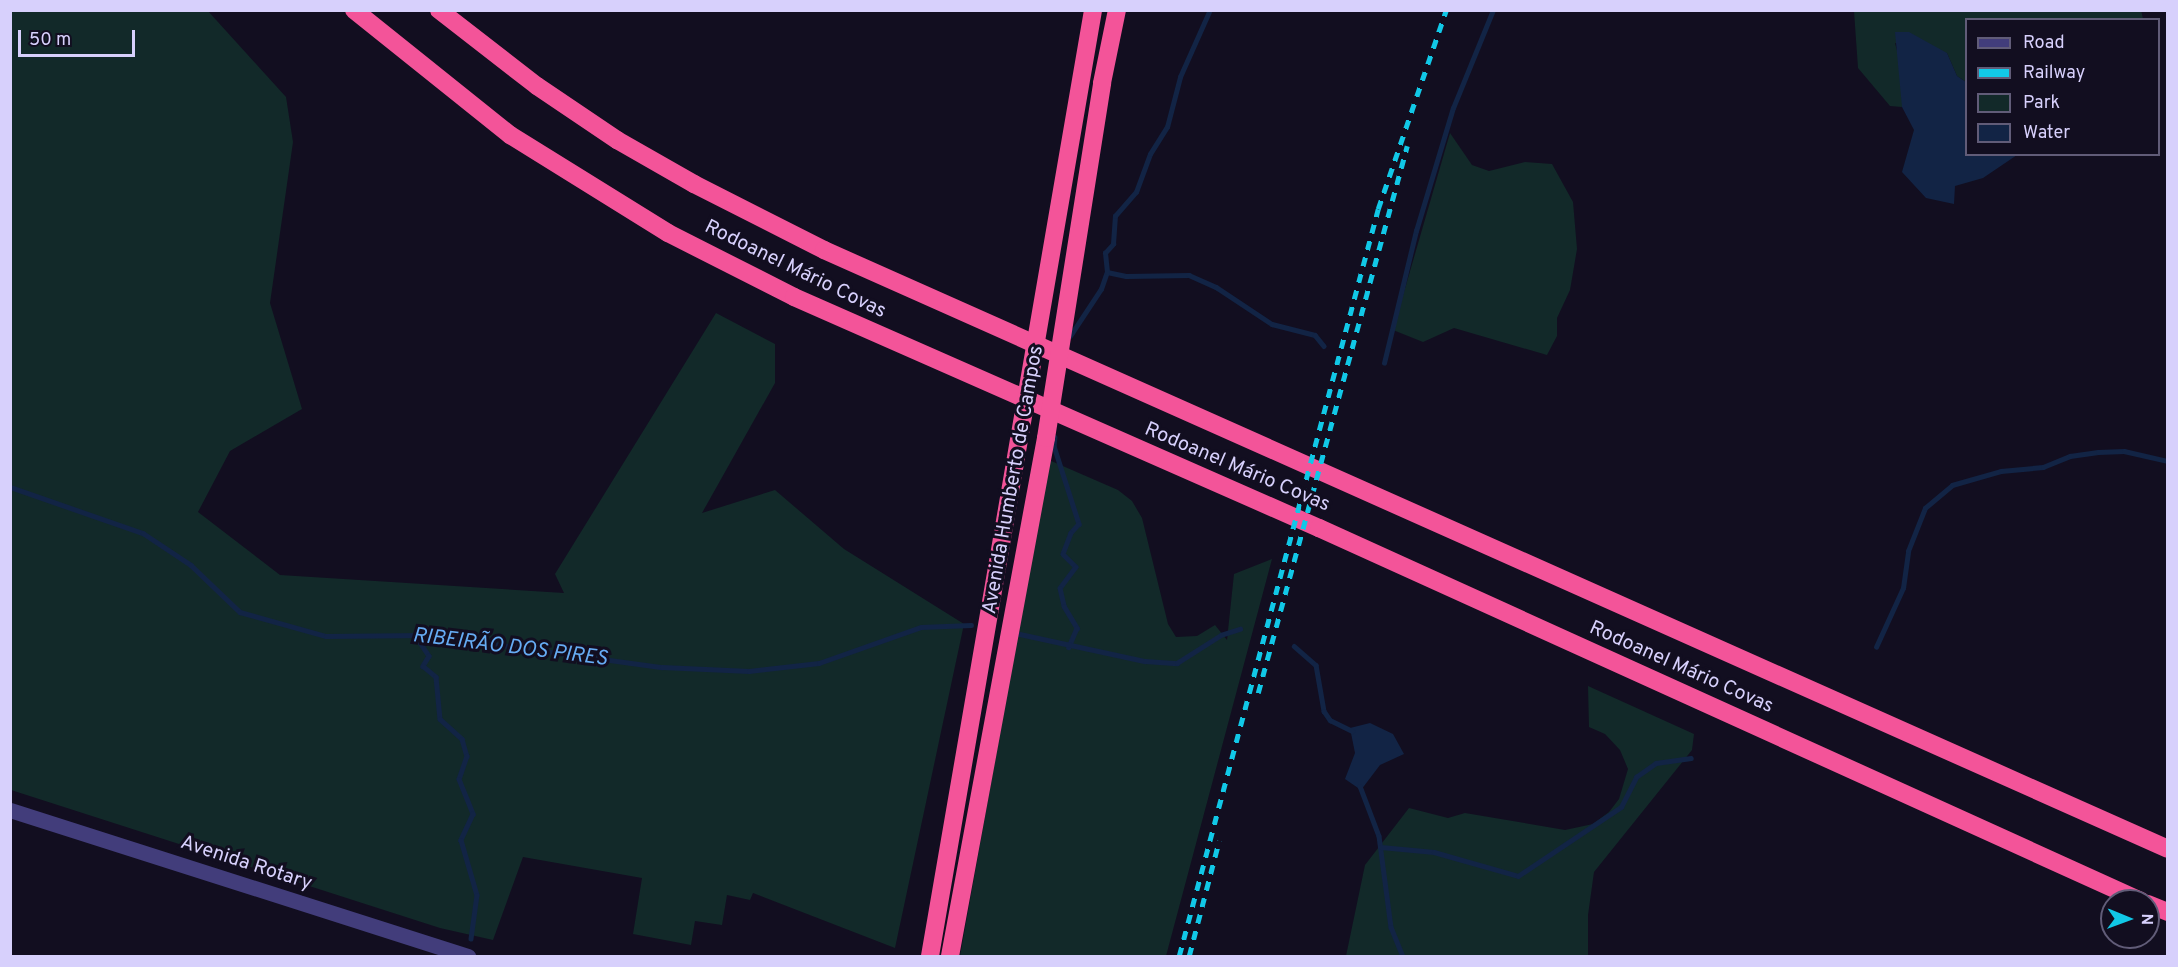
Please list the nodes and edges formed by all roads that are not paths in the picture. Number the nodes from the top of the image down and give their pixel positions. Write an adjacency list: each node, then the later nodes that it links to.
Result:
1 (354, 10): 7 (highway, Rodoanel Mário Covas)
2 (439, 10): 6 (highway, Rodoanel Mário Covas)
3 (1093, 10): 9 (highway, Avenida Humberto de Campos)
4 (1117, 10): 10 (highway, Avenida Humberto de Campos)
5 (10, 810): 8 (street, Avenida Rotary)
6 (2168, 849)
7 (2114, 889)
8 (468, 957)
9 (930, 957)
10 (950, 957)

